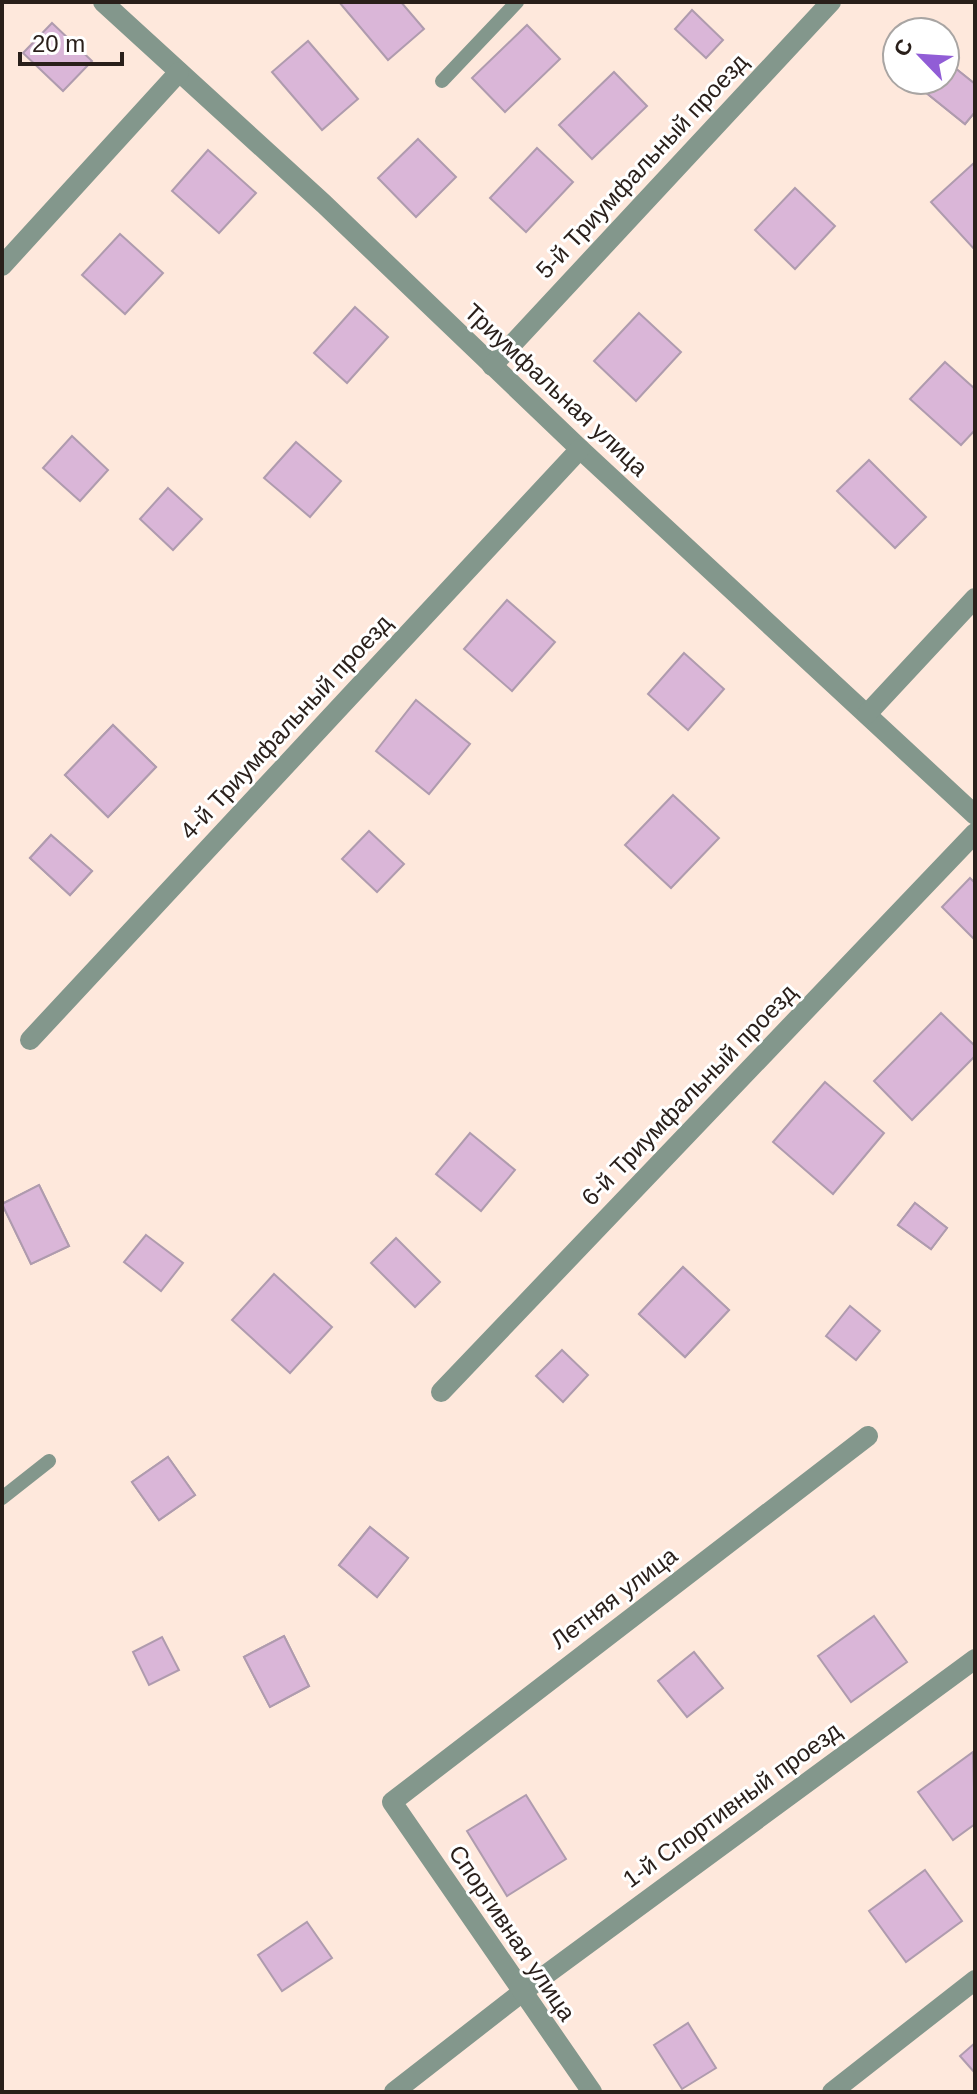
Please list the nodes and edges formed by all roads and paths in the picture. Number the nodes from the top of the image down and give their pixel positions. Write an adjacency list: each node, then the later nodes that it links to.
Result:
1 (103, 2): 4 (street, Триумфальная улица)
2 (517, 2): 5 (lane)
3 (831, 2): 7 (street, 5-й Триумфальный проезд)
4 (179, 72): 6 (street); 7 (street, Триумфальная улица)
5 (442, 81)
6 (2, 266)
7 (492, 366): 8 (street, Триумфальная улица)
8 (580, 449): 10 (street, Триумфальная улица); 13 (street, 4-й Триумфальный проезд)
9 (975, 598): 10 (street)
10 (867, 714): 11 (street, Триумфальная улица)
11 (975, 815)
12 (975, 833): 14 (street, 6-й Триумфальный проезд)
13 (30, 1040)
14 (441, 1392)
15 (868, 1436): 19 (street, Летняя улица)
16 (49, 1461): 17 (lane)
17 (2, 1498)
18 (975, 1659): 21 (street, 1-й Спортивный проезд)
19 (392, 1802): 21 (street, Спортивная улица)
20 (975, 1980): 24 (street)
21 (521, 1993): 22 (street, 1-й Спортивный проезд); 23 (street, Спортивная улица)
22 (394, 2092)
23 (592, 2092)
24 (832, 2092)

